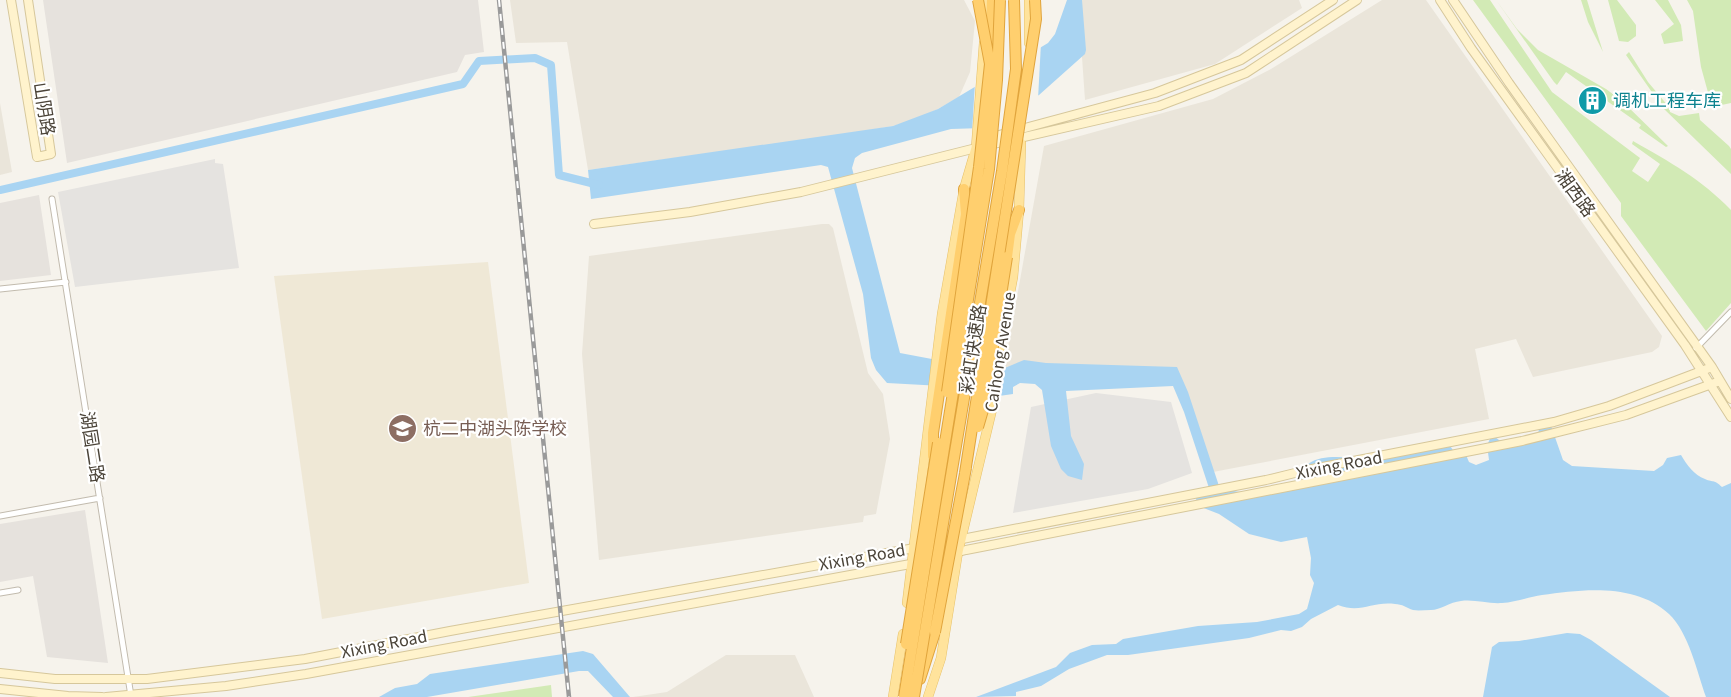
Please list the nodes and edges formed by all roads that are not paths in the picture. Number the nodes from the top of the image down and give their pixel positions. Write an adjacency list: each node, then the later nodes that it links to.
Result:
1 (11, 0): 2 (main road, 山阴路)
2 (28, 0)
3 (978, 0): 14 (highway, bridge)
4 (986, 0): 17 (main road)
5 (992, 0): 14 (highway, bridge)
6 (1000, 0): 48 (highway, 彩虹快速路, bridge)
7 (1014, 0): 49 (highway, 彩虹快速路, bridge)
8 (1029, 0): 15 (main road, Caihong Avenue, bridge)
9 (1037, 0): 32 (highway, bridge)
10 (1333, 0): 15 (main road)
11 (1357, 0): 16 (main road)
12 (1440, 0): 25 (main road, 湘西路)
13 (1453, 0): 25 (main road, 湘西路)
14 (990, 64): 31 (highway, bridge)
15 (1022, 128): 16 (main road, Caihong Avenue); 17 (main road)
16 (1021, 138): 17 (main road); 20 (main road, Caihong Avenue)
17 (977, 141): 18 (main road); 21 (main road)
18 (964, 189): 31 (highway, bridge); 35 (main road)
19 (52, 199): 22 (street, 湖园二路)
20 (1019, 210): 32 (highway, bridge); 36 (main road, Caihong Avenue)
21 (594, 224)
22 (66, 282): 23 (street); 33 (street, 湖园二路)
23 (0, 289)
24 (1731, 312): 25 (street)
25 (1693, 350): 26 (main road, 湘西路); 27 (main road, 湘西路)
26 (1712, 368): 27 (main road, Xixing Road); 28 (main road, 湘西路)
27 (1703, 371): 28 (main road, 湘西路); 35 (main road, Xixing Road)
28 (1716, 383): 29 (main road); 30 (main road); 36 (main road, Xixing Road)
29 (1731, 399)
30 (1731, 417)
31 (934, 468): 48 (highway, bridge)
32 (965, 473): 49 (highway, bridge)
33 (100, 498): 34 (street); 41 (street, 湖园二路)
34 (0, 516)
35 (915, 548): 37 (main road); 42 (main road, Xixing Road)
36 (958, 552): 37 (main road, Xixing Road); 50 (main road, Caihong Avenue)
37 (913, 564): 45 (main road, Xixing Road); 47 (main road)
38 (18, 590): 39 (street)
39 (0, 593)
40 (0, 673): 41 (main road, Xixing Road)
41 (129, 679): 42 (main road, Xixing Road); 44 (street, 湖园二路)
42 (143, 679): 45 (street)
43 (0, 689): 46 (main road, Xixing Road)
44 (131, 696): 45 (main road, Xixing Road); 46 (main road, Xixing Road)
45 (145, 696)
46 (104, 697)
47 (893, 697)
48 (903, 697)
49 (915, 697)
50 (928, 697)

